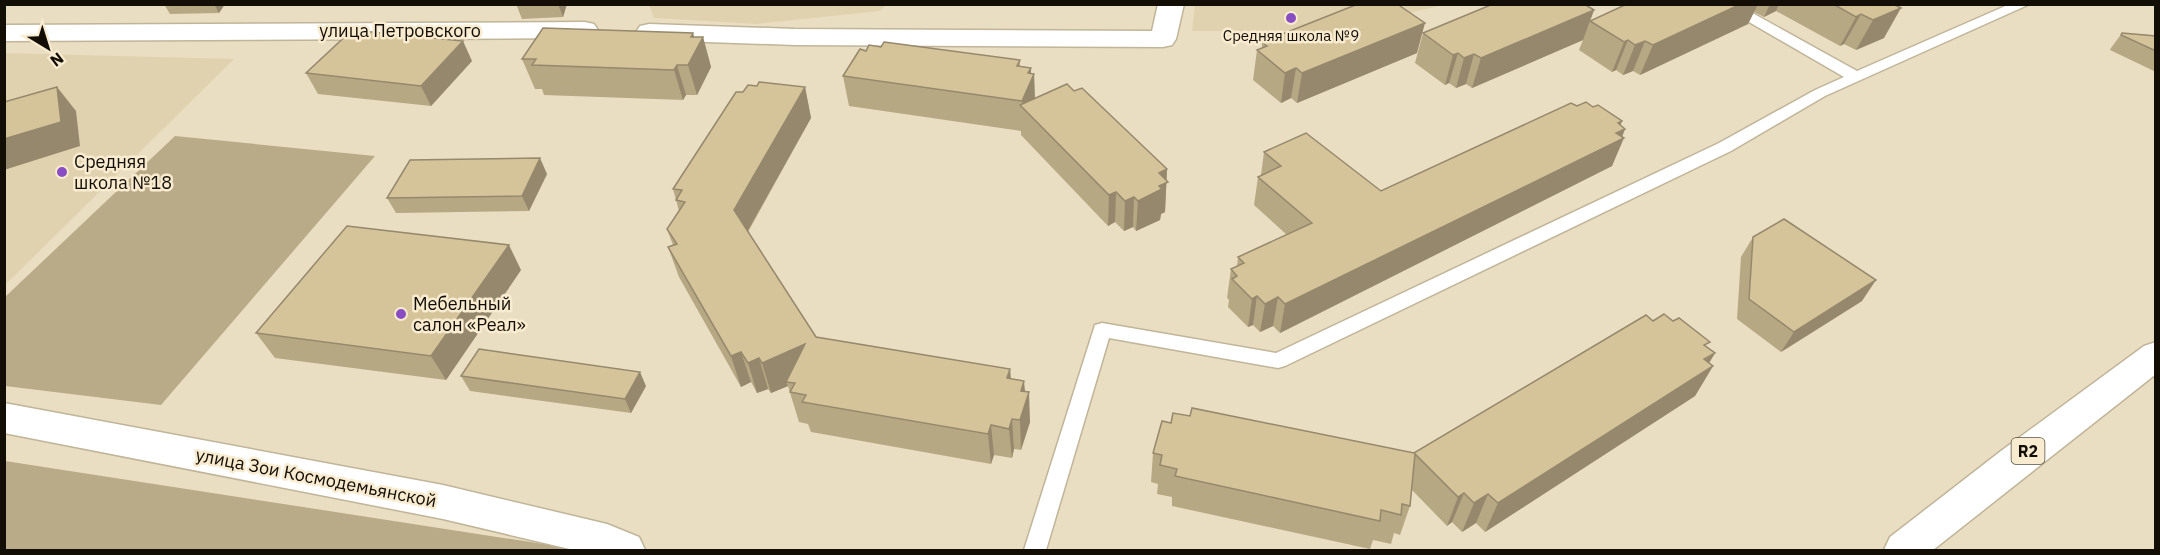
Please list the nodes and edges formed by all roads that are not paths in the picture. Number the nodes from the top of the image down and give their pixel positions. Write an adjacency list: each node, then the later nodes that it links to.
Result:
1 (333, 4): 7 (street)
2 (582, 4): 6 (street)
3 (1171, 4): 6 (street, улица Петровского)
4 (1725, 4): 9 (lane)
5 (2023, 4): 9 (lane)
6 (576, 30): 7 (street, улица Петровского)
7 (313, 32): 8 (street, улица Петровского)
8 (4, 33)
9 (1856, 77): 13 (lane)
10 (2155, 356): 14 (street, R2)
11 (4, 418): 12 (street, улица Зои Космодемьянской)
12 (625, 550)
13 (1035, 550)
14 (1904, 550)

